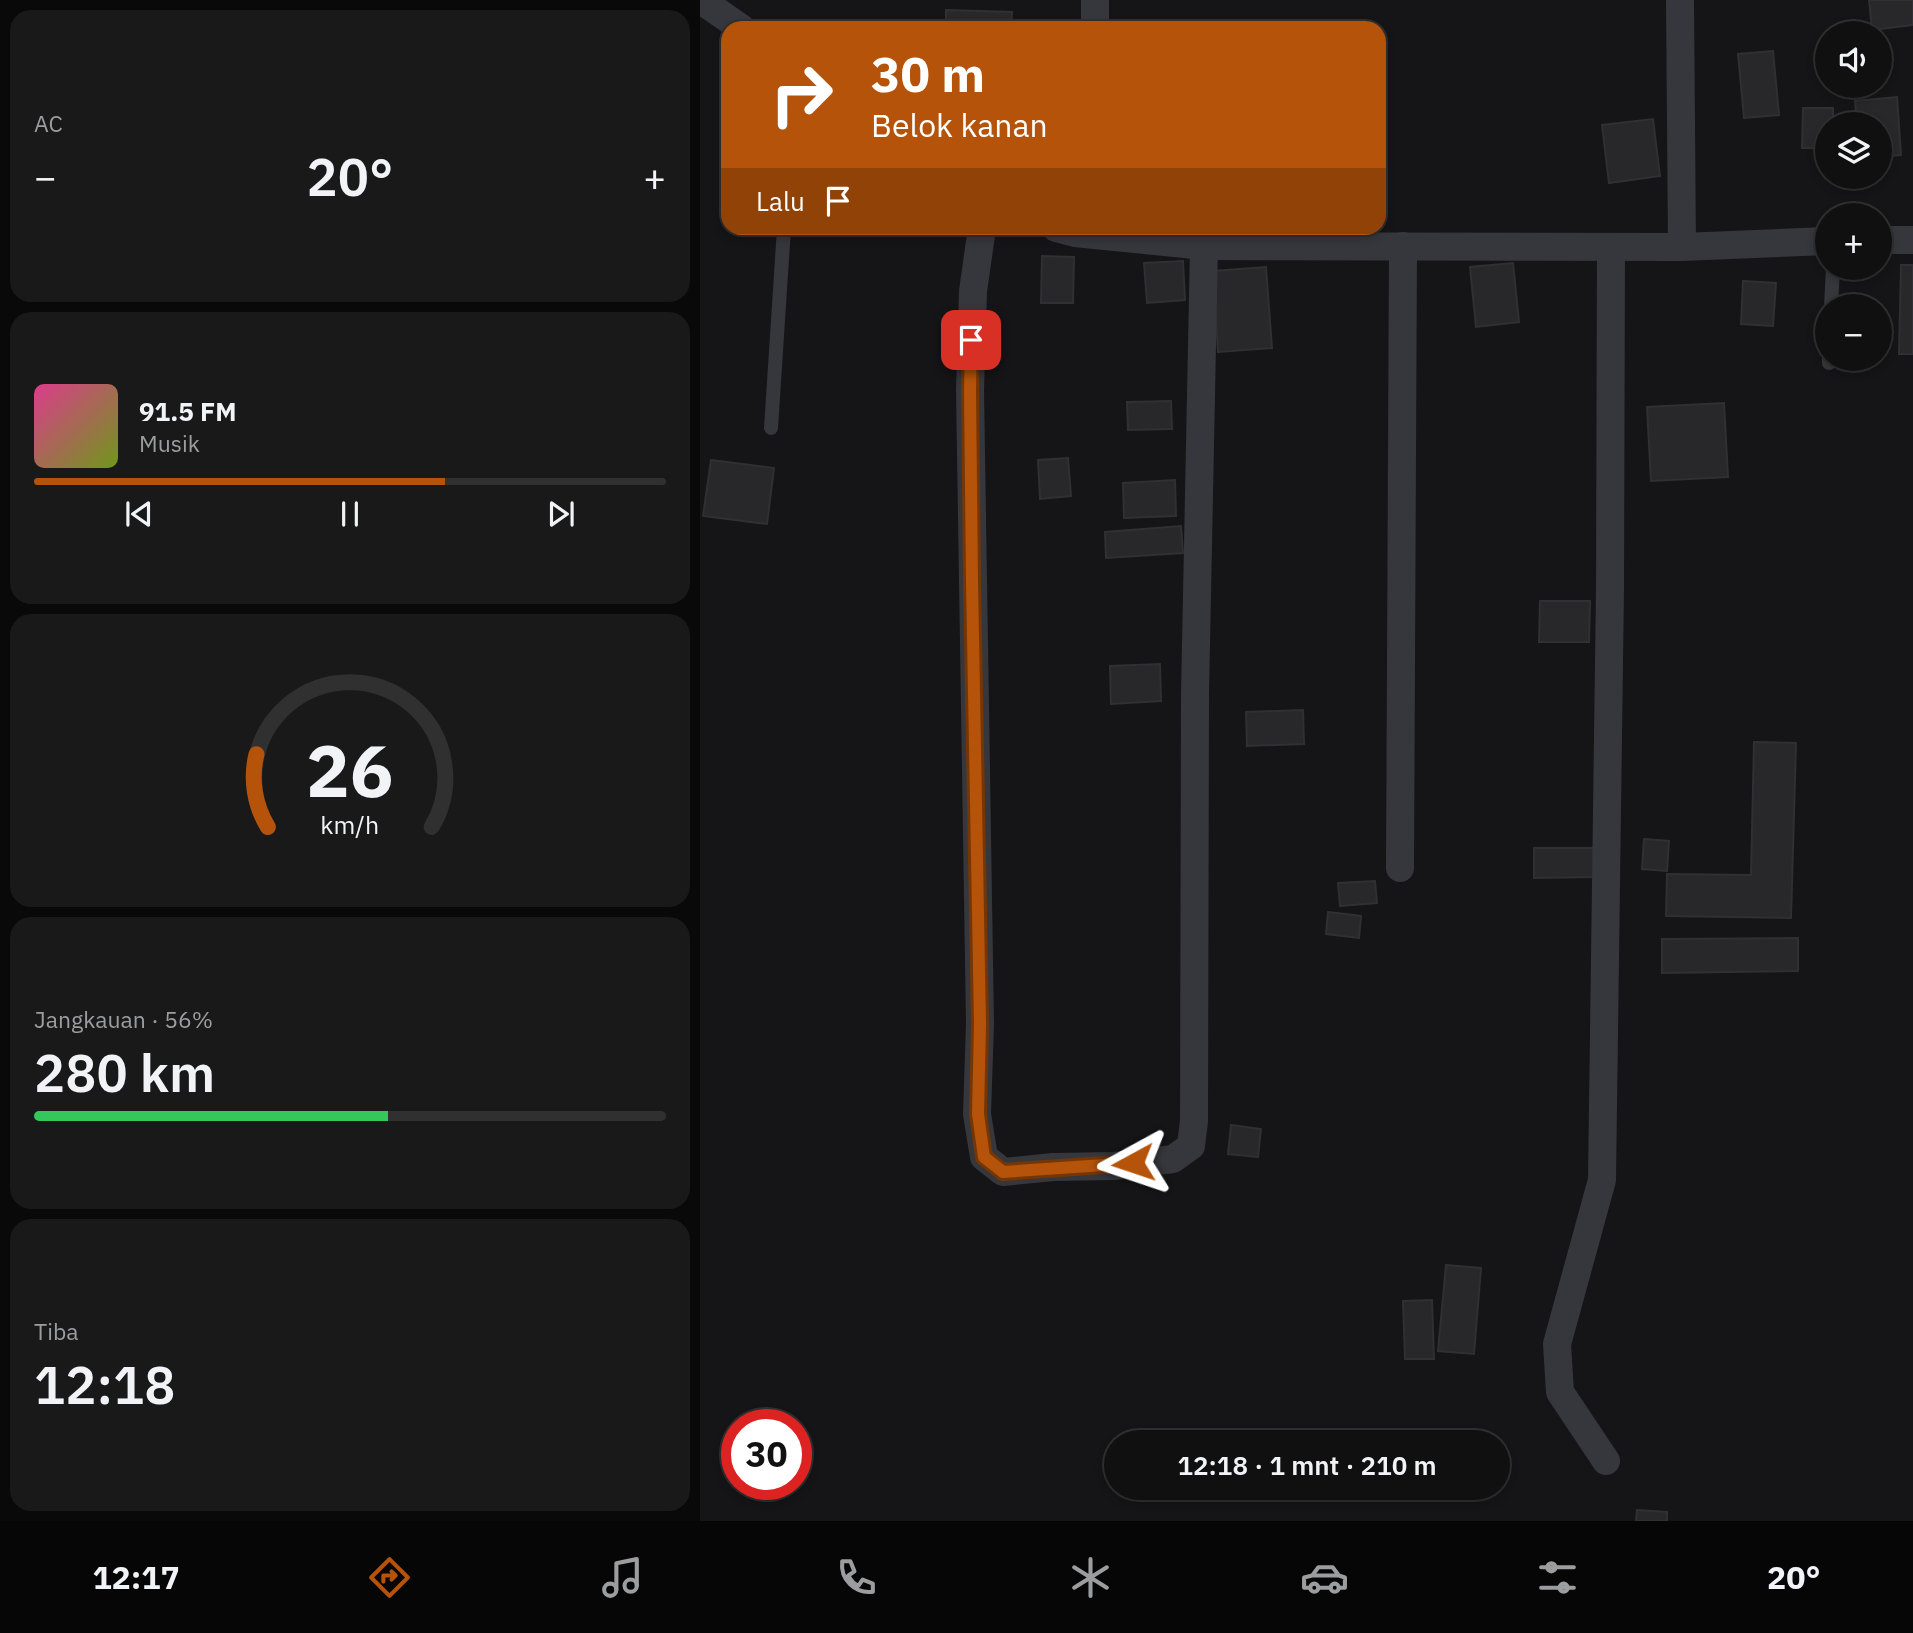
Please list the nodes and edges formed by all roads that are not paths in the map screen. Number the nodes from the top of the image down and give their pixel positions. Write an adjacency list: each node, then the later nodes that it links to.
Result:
1 (701, 0): 4 (street)
2 (1095, 0): 5 (street)
3 (1680, 0): 15 (street)
4 (731, 21)
5 (1095, 21)
6 (784, 235): 16 (lane)
7 (981, 235): 12 (street)
8 (1117, 235): 12 (street)
9 (1892, 240): 10 (street)
10 (1913, 240)
11 (1815, 241): 15 (street)
12 (1204, 246): 13 (street)
13 (1403, 246): 14 (street); 17 (street)
14 (1611, 247): 15 (street); 18 (street)
15 (1682, 247)
16 (771, 428)
17 (1400, 868)
18 (1606, 1461)

